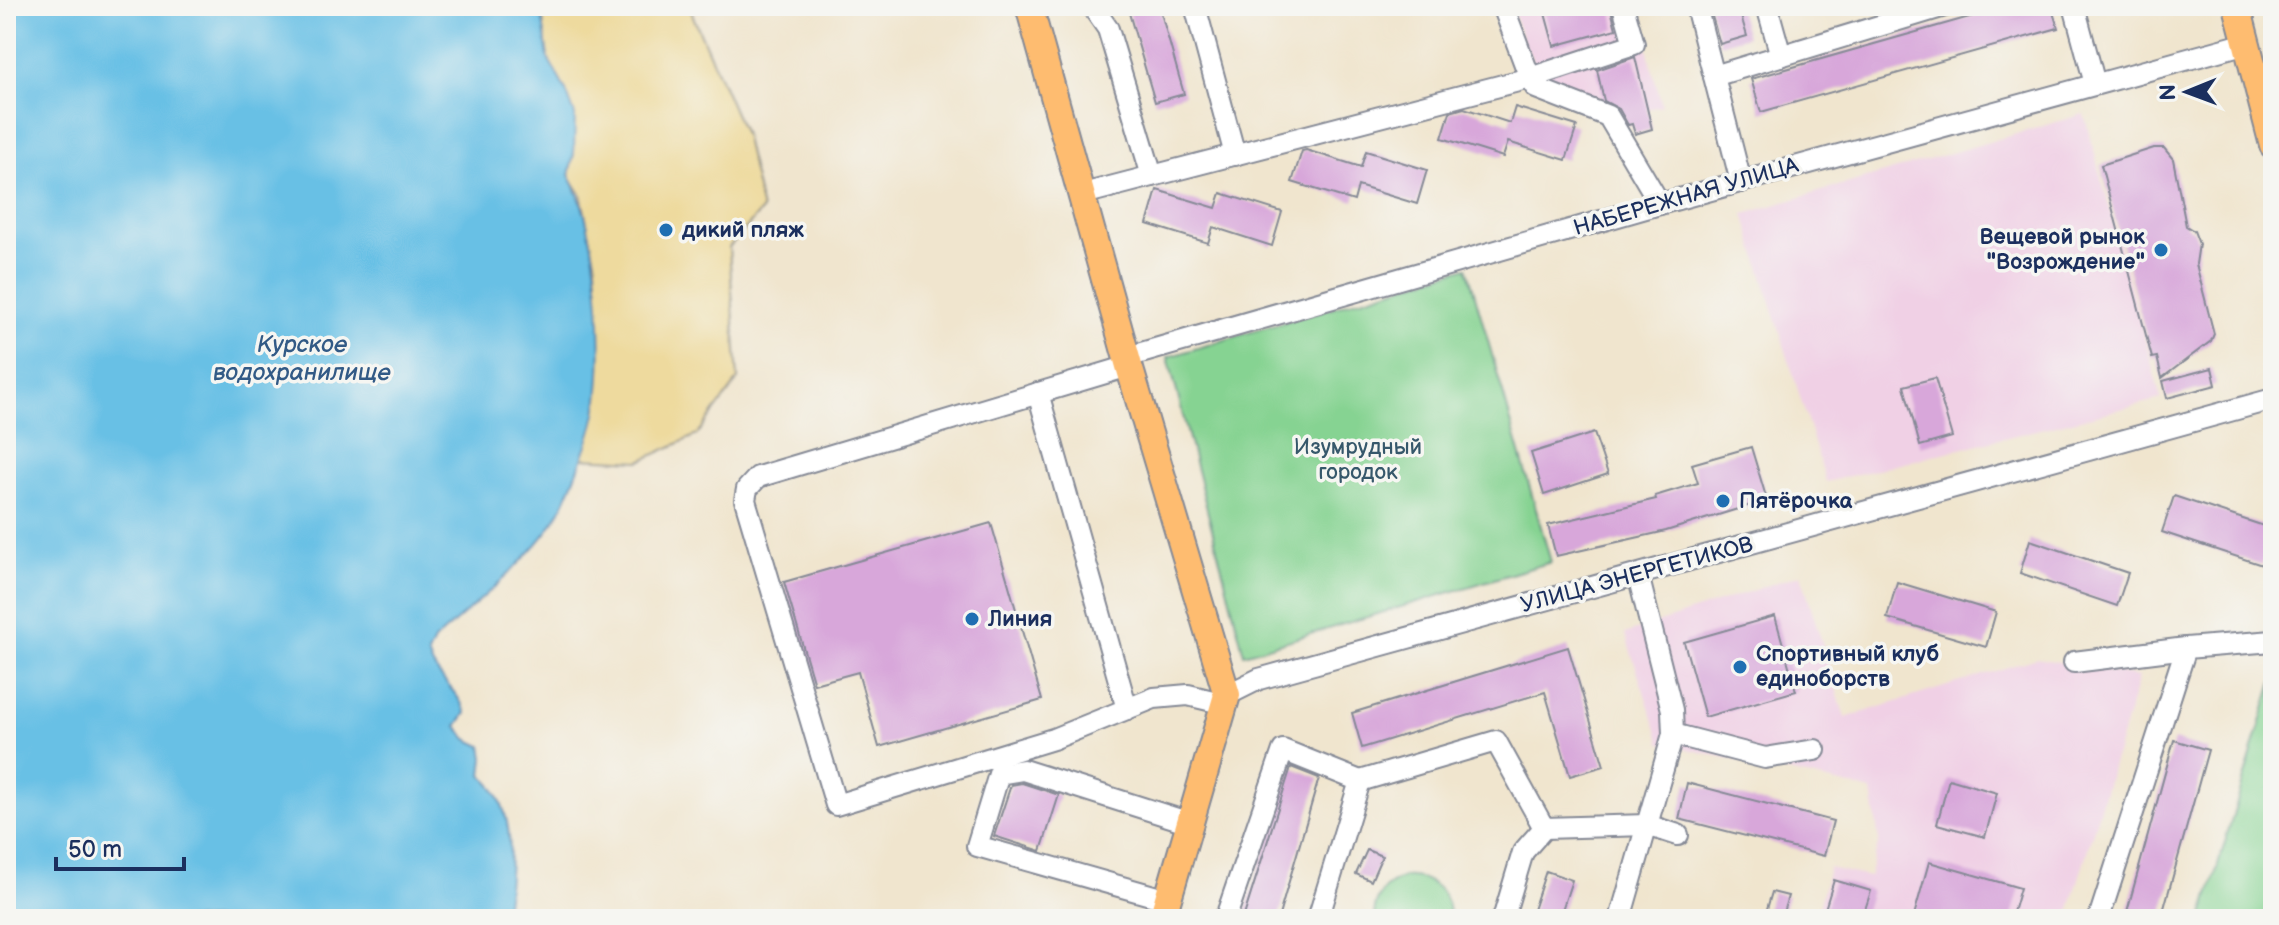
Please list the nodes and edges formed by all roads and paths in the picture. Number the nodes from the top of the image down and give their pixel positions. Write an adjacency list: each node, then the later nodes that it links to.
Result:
1 (1029, 6): 20 (main road)
2 (1092, 6): 18 (street)
3 (1503, 6): 14 (street)
4 (1623, 6): 14 (street)
5 (1696, 6): 13 (street)
6 (1767, 6): 12 (street)
7 (1945, 6): 12 (street)
8 (2074, 6): 15 (street)
9 (2237, 6): 11 (main road)
10 (1202, 7): 17 (street)
11 (2247, 43): 15 (street, НАБЕРЕЖНАЯ УЛИЦА); 16 (main road)
12 (1781, 56): 13 (street)
13 (1714, 76): 19 (street)
14 (1530, 78): 17 (street); 21 (street)
15 (2095, 84): 19 (street, НАБЕРЕЖНАЯ УЛИЦА)
16 (2273, 145)
17 (1235, 155): 18 (street)
18 (1152, 176): 20 (street)
19 (1741, 182): 21 (street, НАБЕРЕЖНАЯ УЛИЦА)
20 (1083, 194): 22 (main road)
21 (1660, 204): 22 (street, НАБЕРЕЖНАЯ УЛИЦА)
22 (1128, 361): 23 (street, НАБЕРЕЖНАЯ УЛИЦА); 29 (main road)
23 (1038, 393): 30 (street); 30 (street, НАБЕРЕЖНАЯ УЛИЦА)
24 (2273, 399): 25 (street, УЛИЦА ЭНЕРГЕТИКОВ)
25 (1638, 575): 29 (street, УЛИЦА ЭНЕРГЕТИКОВ); 31 (street)
26 (2273, 641): 27 (street)
27 (2186, 648): 28 (street); 39 (street)
28 (2074, 662)
29 (1226, 700): 30 (street); 34 (main road)
30 (1127, 709)
31 (1673, 734): 32 (street); 35 (street)
32 (1815, 750)
33 (1360, 781): 36 (street); 40 (street); 41 (street)
34 (1190, 823): 38 (main road); 38 (street)
35 (1647, 825): 36 (street); 37 (street); 43 (street)
36 (1544, 828): 42 (street)
37 (1678, 835)
38 (1165, 910)
39 (2100, 915)
40 (1222, 919)
41 (1318, 919)
42 (1503, 919)
43 (1620, 919)

